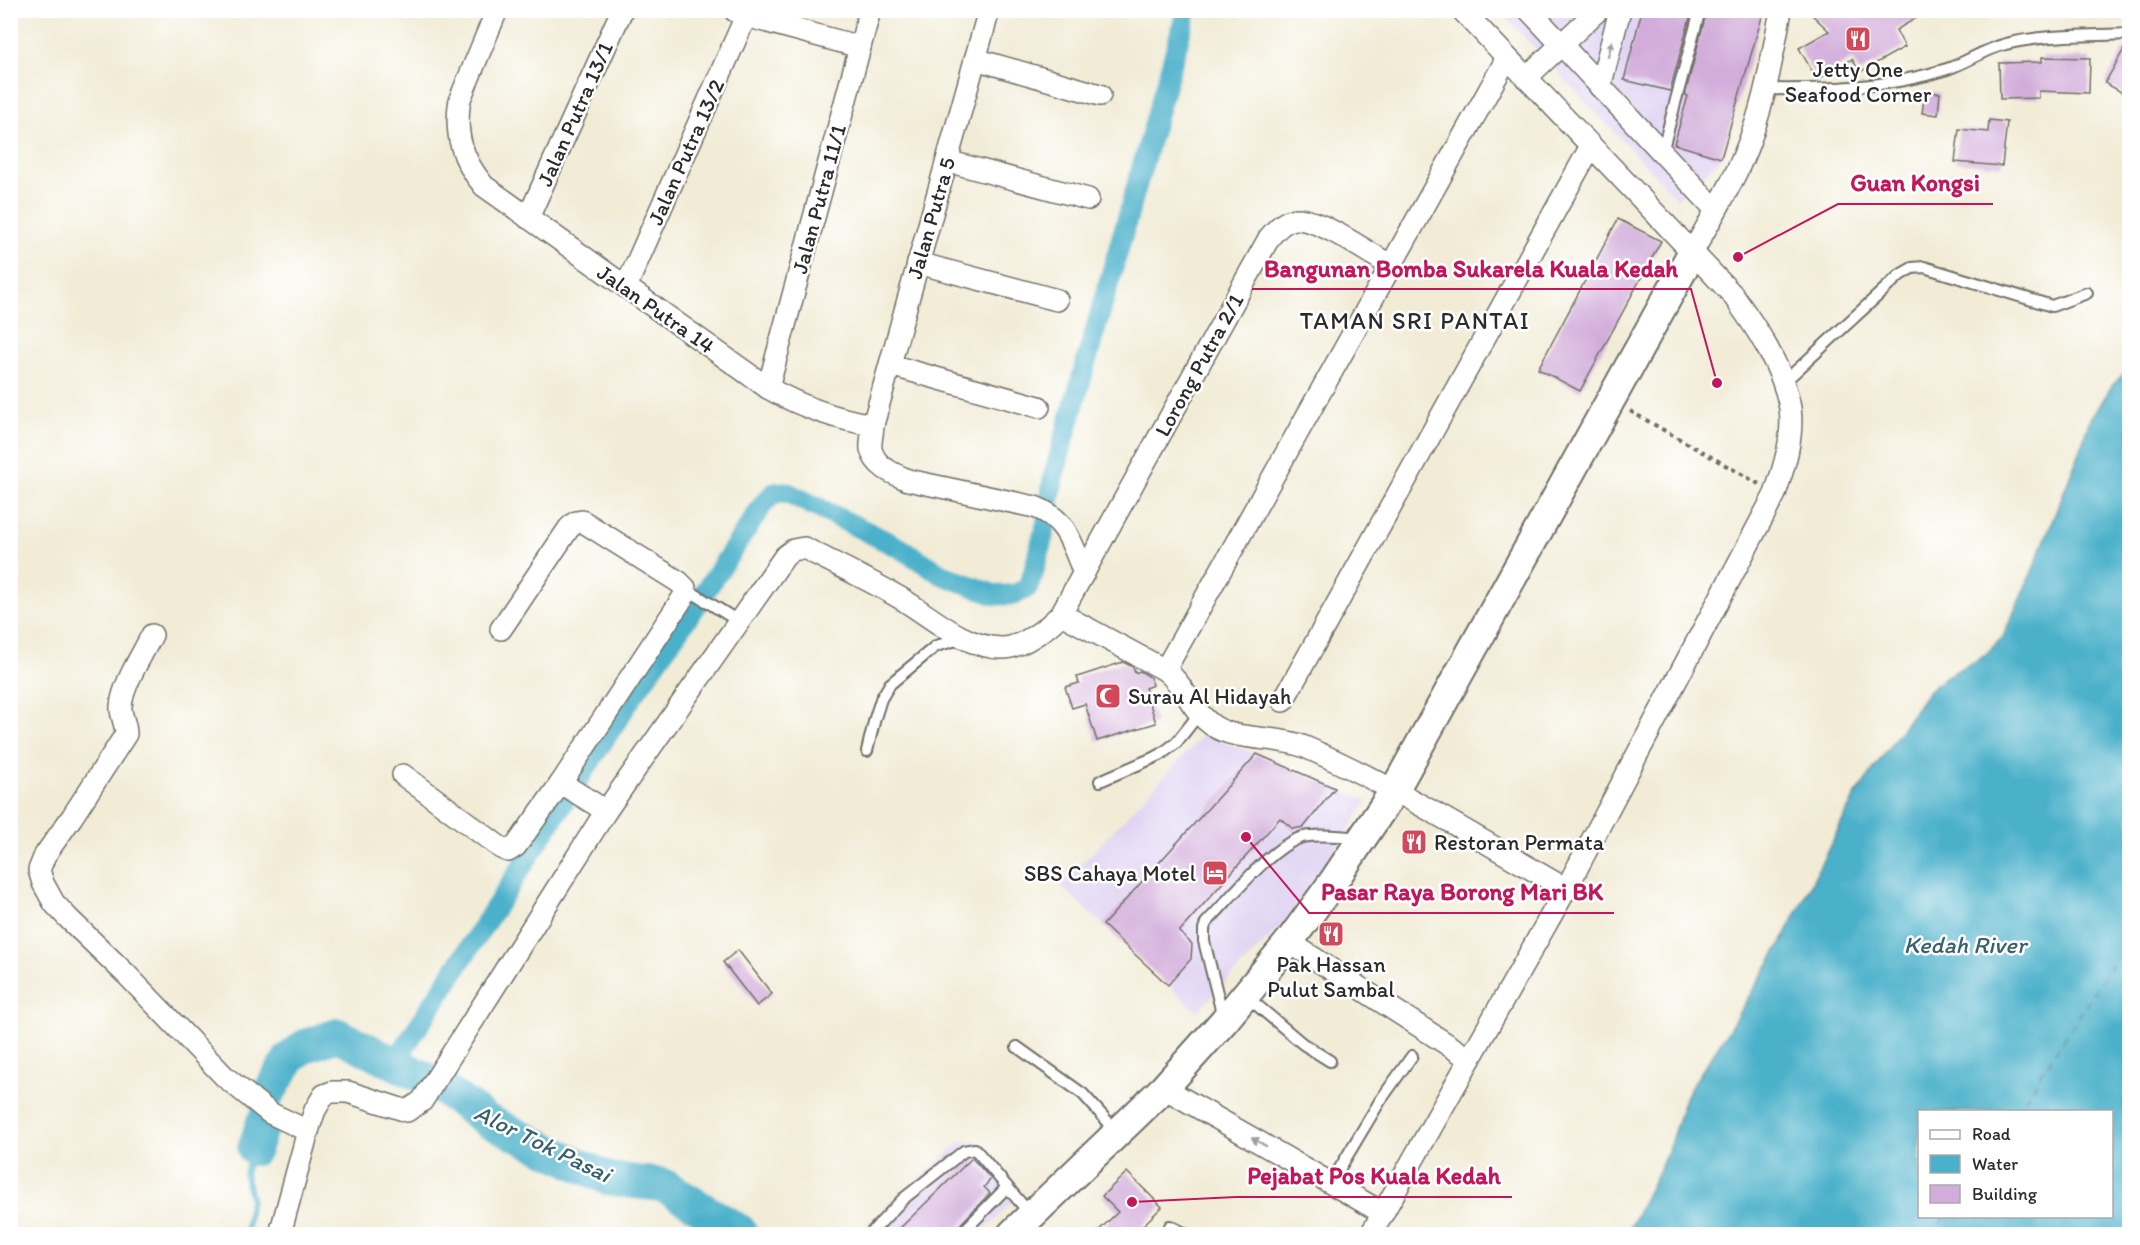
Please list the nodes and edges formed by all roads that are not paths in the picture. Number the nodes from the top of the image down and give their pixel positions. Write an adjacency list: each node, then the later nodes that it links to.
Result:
1 (497, 10): 26 (street, Jalan Putra 14)
2 (622, 10): 26 (street, Jalan Putra 13/1)
3 (870, 10): 14 (street, Jalan Putra 11/1)
4 (989, 10): 16 (street, Jalan Putra 5)
5 (1462, 10): 15 (street)
6 (1529, 10): 13 (street)
7 (1598, 10): 13 (street)
8 (1620, 10): 18 (street, one-way to 8)
9 (1700, 10): 22 (lane)
10 (1781, 10): 19 (street)
11 (740, 13): 14 (street); 30 (street, Jalan Putra 13/2)
12 (2130, 34): 19 (lane)
13 (1561, 45): 17 (street); 18 (street)
14 (860, 47): 35 (street, Jalan Putra 11/1)
15 (1507, 58): 17 (street); 29 (street)
16 (975, 59): 20 (street); 23 (street, Jalan Putra 5)
17 (1527, 78): 21 (street)
18 (1600, 87): 22 (street)
19 (1766, 89): 25 (street)
20 (1100, 95)
21 (1591, 146): 27 (street); 46 (street)
22 (1662, 153): 25 (street)
23 (947, 161): 24 (street); 28 (street, Jalan Putra 5)
24 (1088, 199)
25 (1716, 210): 27 (street)
26 (528, 218): 30 (street, Jalan Putra 14)
27 (1692, 253): 34 (street); 52 (main road)
28 (918, 263): 32 (street); 33 (street, Jalan Putra 5)
29 (1390, 265): 38 (street, Lorong Putra 2/1); 45 (street)
30 (626, 288): 35 (street, Jalan Putra 14)
31 (2087, 293): 34 (lane)
32 (1057, 300)
33 (890, 365): 36 (street); 37 (street, Jalan Putra 5)
34 (1782, 383): 55 (street)
35 (768, 388): 37 (street, Jalan Putra 14)
36 (1040, 407)
37 (873, 425): 38 (street, Jalan Putra 5)
38 (1084, 573): 40 (street, Lorong Putra 2/1)
39 (692, 592): 41 (lane); 42 (street); 51 (street)
40 (1061, 614): 44 (street); 45 (street)
41 (738, 621): 44 (street); 53 (street)
42 (501, 629)
43 (152, 635): 64 (street)
44 (964, 638): 48 (lane)
45 (1165, 670): 47 (street)
46 (1282, 700)
47 (1199, 714): 50 (lane); 52 (street)
48 (867, 751)
49 (403, 775): 51 (street)
50 (1100, 781)
51 (569, 787): 53 (street)
52 (1395, 791): 54 (main road); 55 (street)
53 (606, 811): 64 (street)
54 (1365, 837): 56 (main road); 58 (lane)
55 (1566, 889): 61 (street)
56 (1289, 942): 57 (main road); 61 (street)
57 (1245, 996): 58 (main road); 62 (lane)
58 (1224, 1021): 63 (main road)
59 (1017, 1047): 65 (lane)
60 (1412, 1056): 66 (lane)
61 (1470, 1059): 68 (street)
62 (1330, 1061)
63 (1164, 1088): 65 (main road); 66 (street, one-way to 63)
64 (308, 1131): 71 (street)
65 (1118, 1133): 69 (main road)
66 (1331, 1183): 68 (street)
67 (1007, 1187): 69 (lane); 72 (lane); 73 (lane)
68 (1383, 1213): 75 (street)
69 (1022, 1225)
70 (1170, 1226): 74 (lane)
71 (280, 1234)
72 (870, 1234)
73 (961, 1234)
74 (1186, 1234)
75 (1371, 1234)

